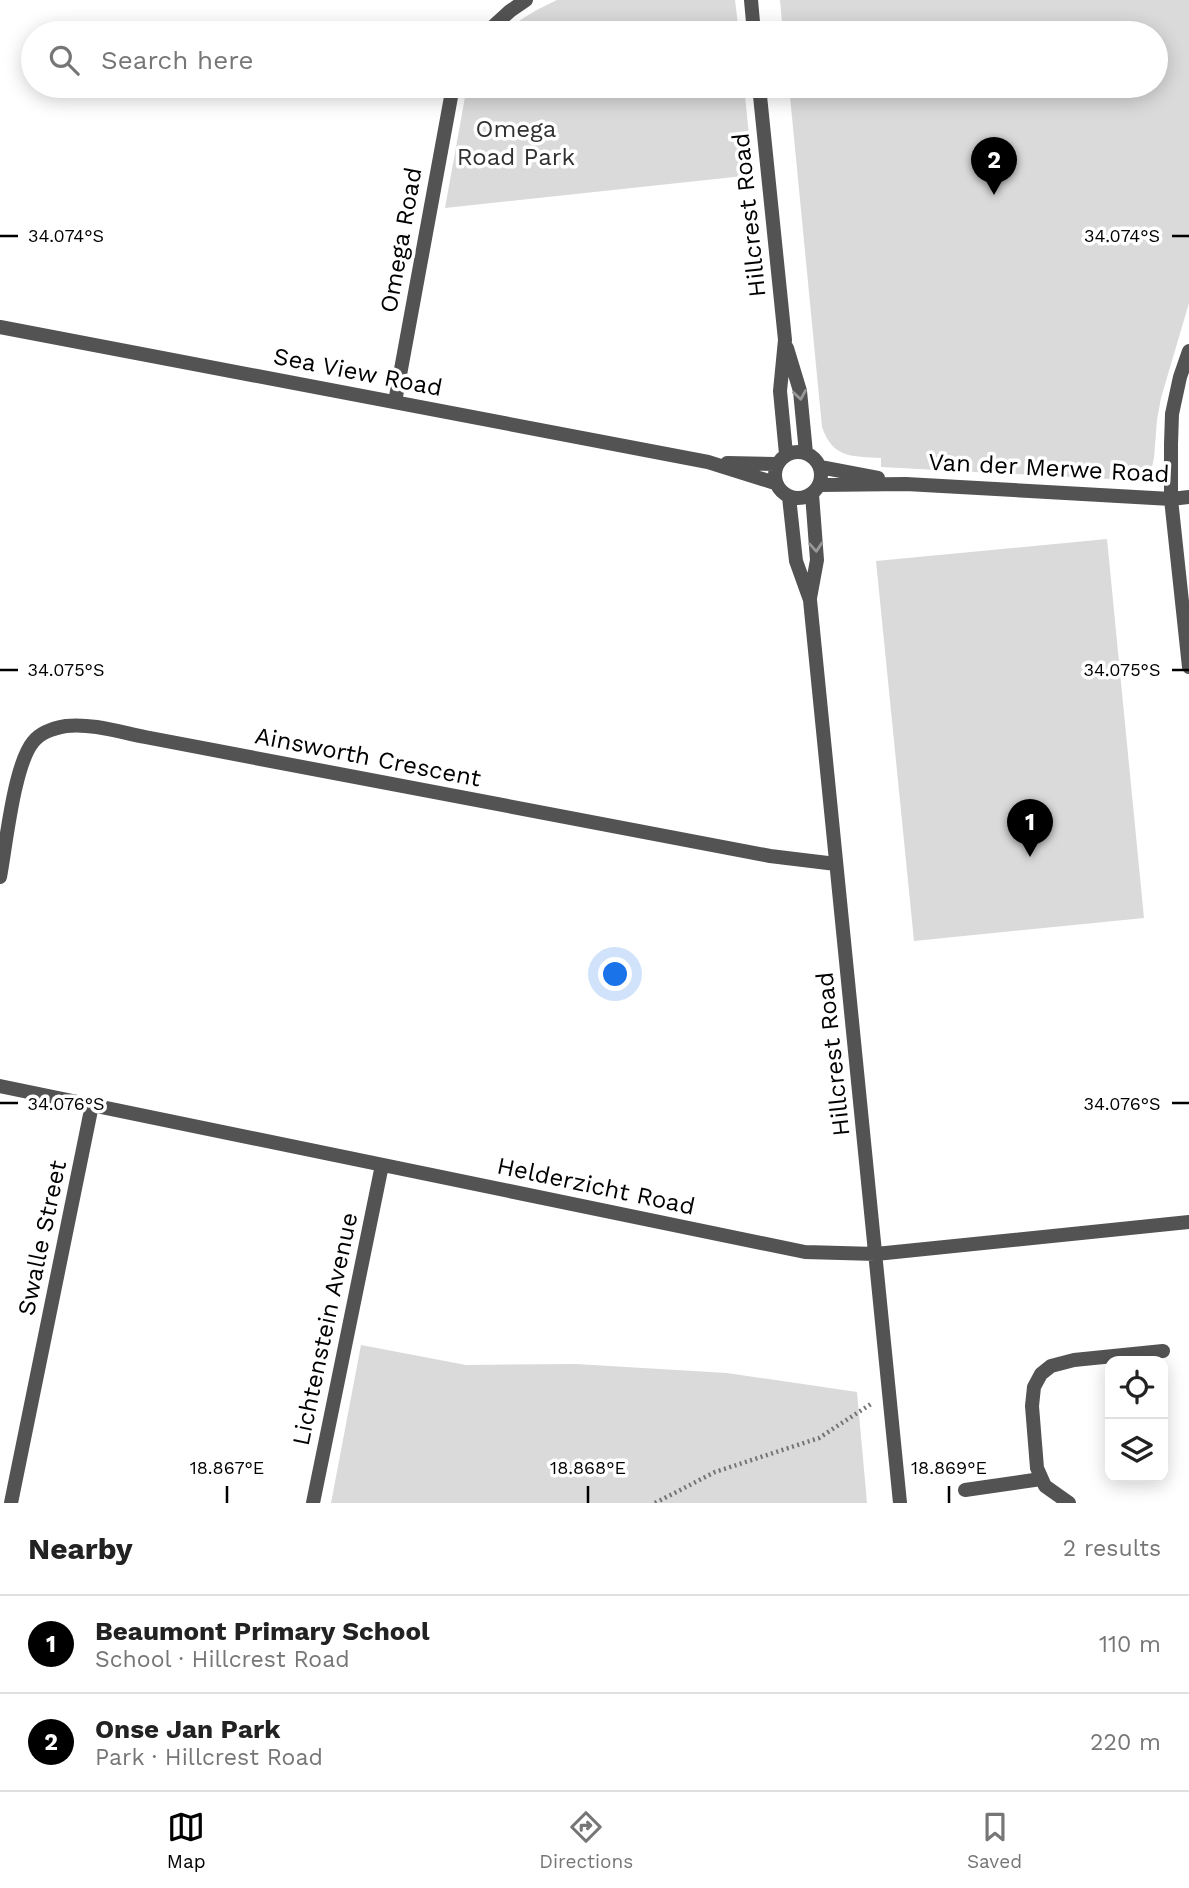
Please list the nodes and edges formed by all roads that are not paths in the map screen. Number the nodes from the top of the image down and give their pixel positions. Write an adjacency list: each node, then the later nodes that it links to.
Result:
1 (526, 0): 3 (street)
2 (751, 0): 4 (street)
3 (499, 21)
4 (753, 21)
5 (451, 98): 10 (street, Omega Road)
6 (761, 98): 8 (street, Hillcrest Road)
7 (0, 327): 10 (street, Sea View Road)
8 (785, 340): 11 (street, Hillcrest Road, one-way to 11); 12 (street, Hillcrest Road)
9 (1189, 351): 20 (street)
10 (395, 402): 13 (street, Sea View Road)
11 (806, 453): 12 (street); 14 (street)
12 (781, 459): 13 (street, Sea View Road); 15 (street)
13 (708, 462): 15 (street, Sea View Road)
14 (820, 467): 16 (street, Van der Merwe Road); 17 (street)
15 (775, 483): 18 (street)
16 (906, 484): 17 (street, Van der Merwe Road); 20 (street, Van der Merwe Road)
17 (816, 489): 18 (street); 21 (street, Hillcrest Road, one-way to 21)
18 (789, 497): 21 (street, Hillcrest Road)
19 (1189, 497): 20 (street, Van der Merwe Road)
20 (1171, 499): 22 (street)
21 (810, 600): 23 (street, Hillcrest Road)
22 (1189, 667)
23 (836, 864): 24 (street, Ainsworth Crescent); 29 (street, Hillcrest Road)
24 (0, 877)
25 (0, 1086): 26 (street, Helderzicht Road)
26 (92, 1105): 27 (street, Helderzicht Road); 33 (street, Swalle Street)
27 (382, 1165): 29 (street, Helderzicht Road); 34 (street, Lichtenstein Avenue)
28 (1189, 1222): 29 (street, Helderzicht Road)
29 (876, 1254): 35 (street, Hillcrest Road)
30 (1163, 1351): 31 (street)
31 (1041, 1479): 32 (street); 36 (street)
32 (965, 1490)
33 (11, 1503)
34 (313, 1503)
35 (900, 1503)
36 (1069, 1503)

